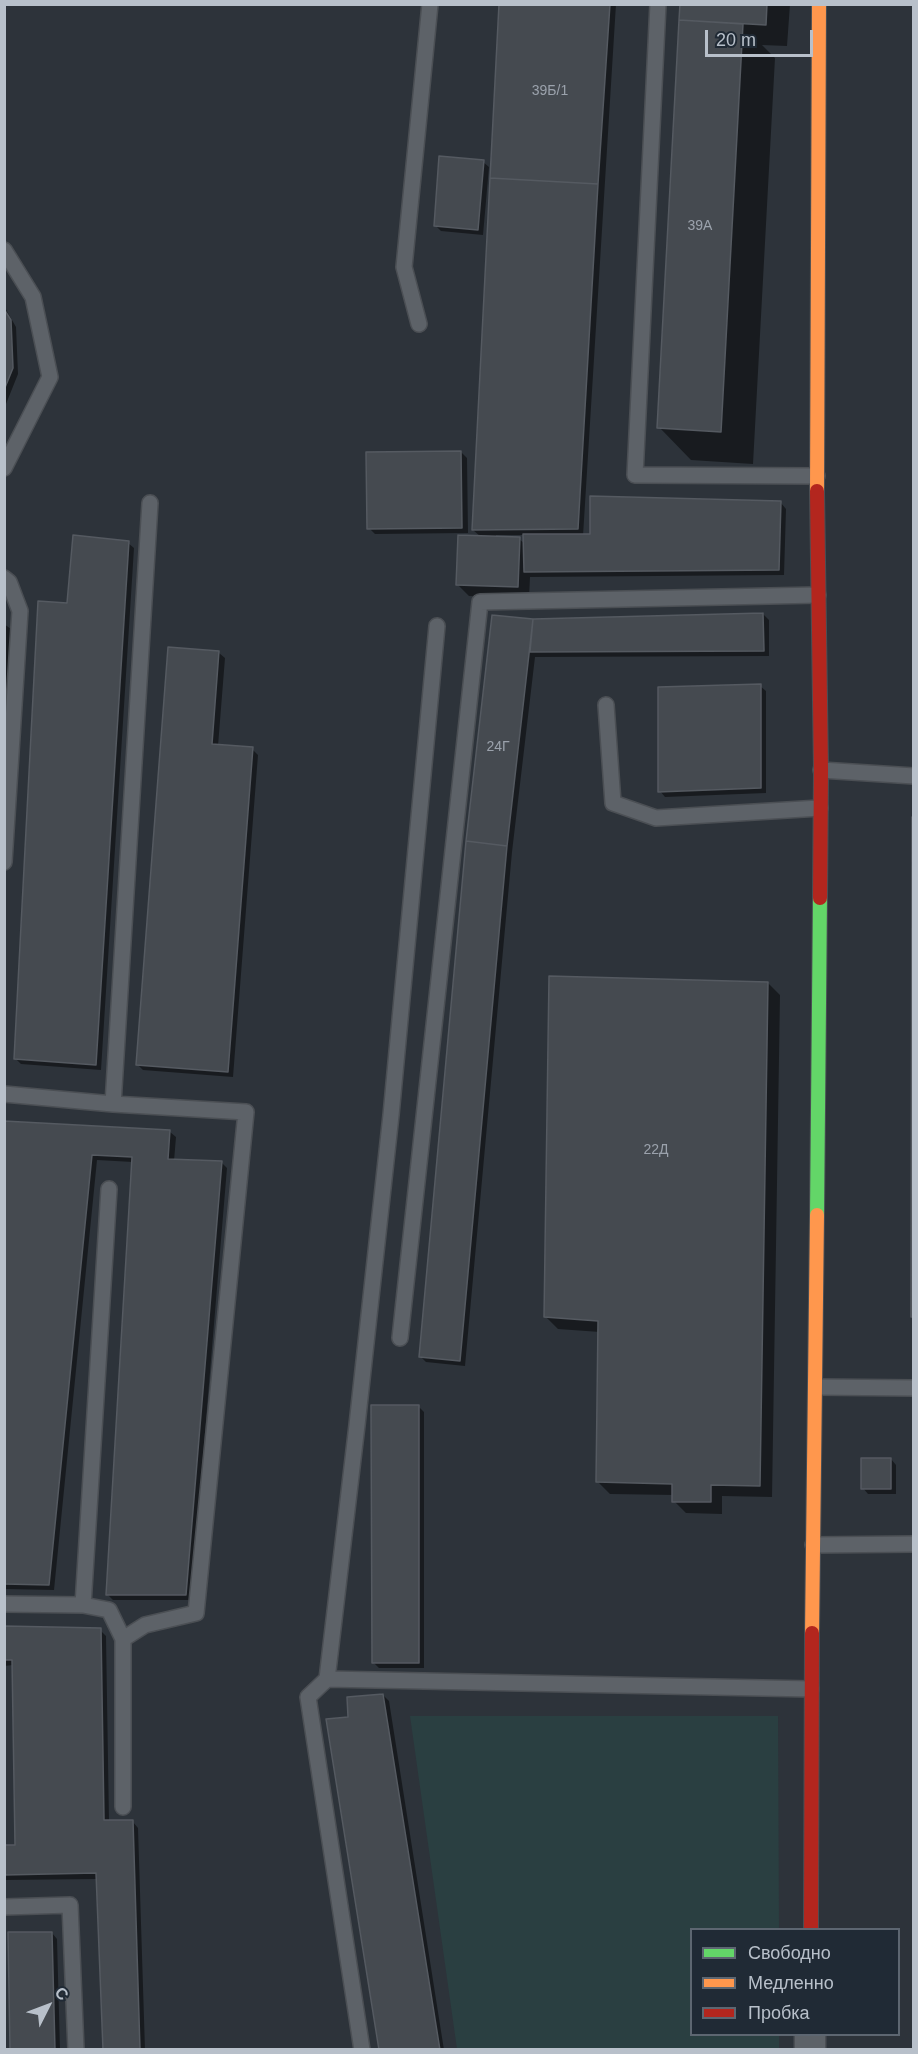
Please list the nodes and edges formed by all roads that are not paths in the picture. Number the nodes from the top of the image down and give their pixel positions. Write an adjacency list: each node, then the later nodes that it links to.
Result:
1 (430, 4): 5 (lane)
2 (658, 4): 7 (lane)
3 (819, 4): 7 (street)
4 (4, 250): 6 (lane)
5 (419, 324)
6 (4, 468)
7 (817, 476): 10 (street)
8 (150, 503): 18 (lane)
9 (4, 578): 16 (lane)
10 (818, 595): 13 (street); 20 (lane)
11 (437, 626): 28 (lane)
12 (606, 705): 15 (lane)
13 (821, 770): 14 (lane); 15 (street)
14 (914, 776)
15 (820, 808): 21 (street)
16 (4, 862)
17 (4, 1094): 18 (lane)
18 (113, 1104): 27 (lane)
19 (109, 1189): 26 (lane)
20 (400, 1338)
21 (816, 1387): 22 (lane); 24 (street)
22 (914, 1388)
23 (914, 1544): 24 (lane)
24 (813, 1545): 29 (street)
25 (4, 1604): 26 (lane)
26 (83, 1605): 27 (lane)
27 (123, 1639): 30 (lane)
28 (327, 1679): 29 (lane); 34 (lane)
29 (811, 1689): 32 (street)
30 (123, 1807)
31 (4, 1907): 33 (lane)
32 (811, 1928)
33 (76, 2049)
34 (362, 2049)

